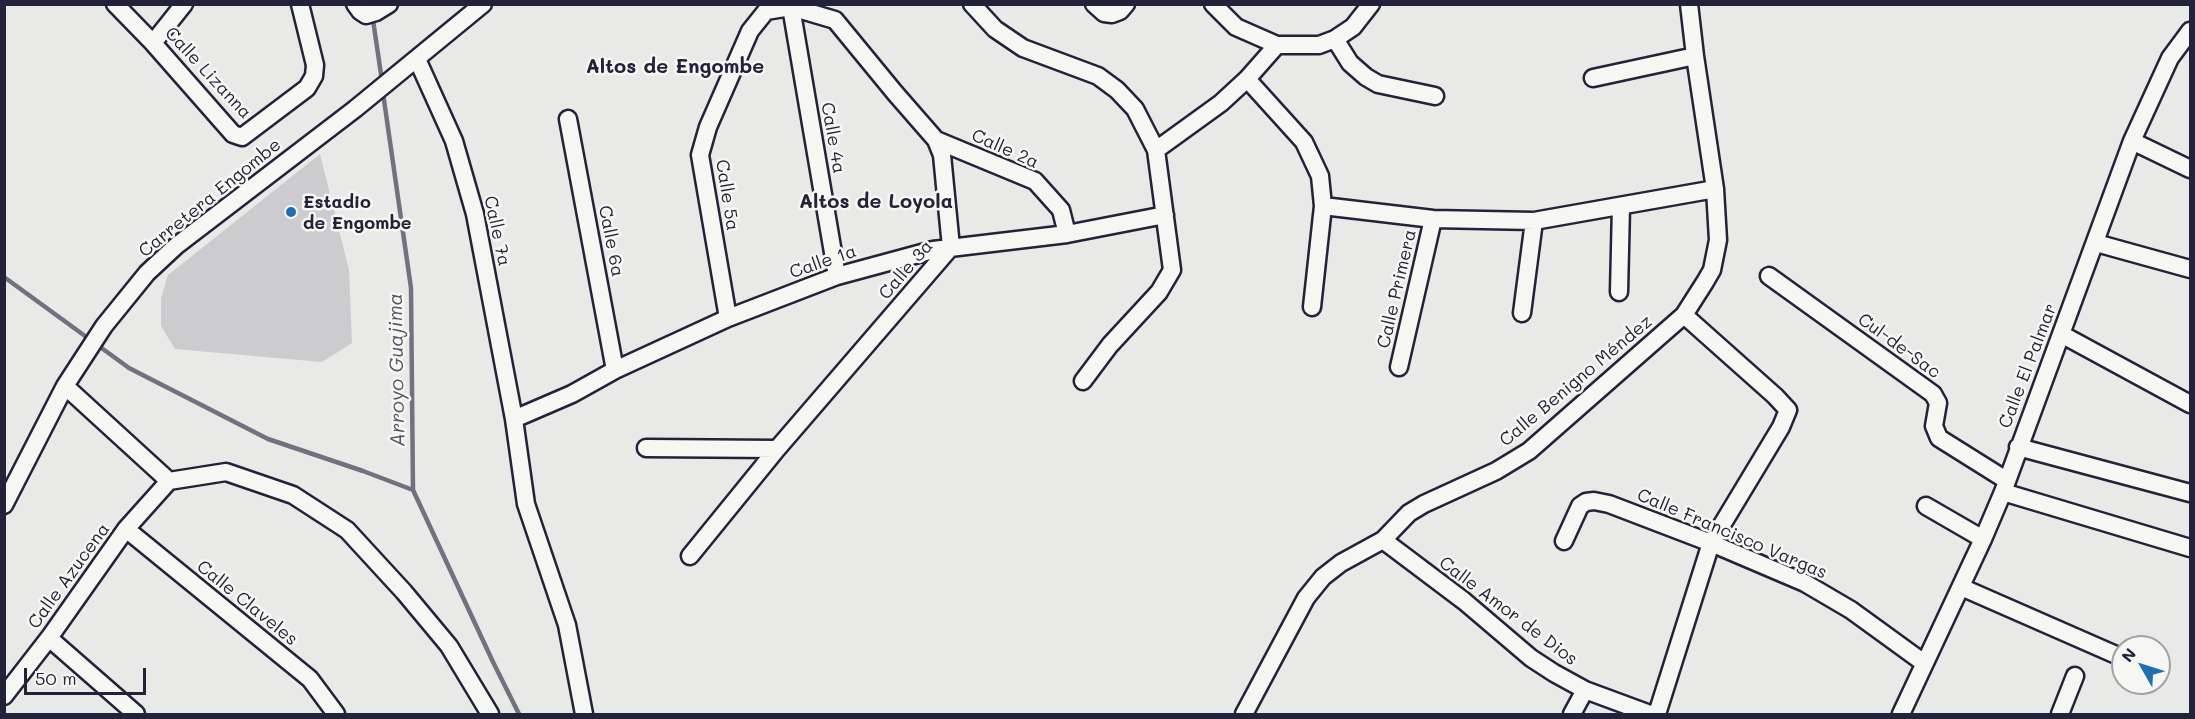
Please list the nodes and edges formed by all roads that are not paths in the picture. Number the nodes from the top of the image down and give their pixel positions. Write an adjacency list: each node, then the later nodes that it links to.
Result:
1 (115, 4): 14 (street, Calle Lizanna)
2 (184, 4): 14 (street)
3 (300, 4): 14 (street, Calle Lizanna)
4 (483, 4): 17 (street, Carretera Engombe)
5 (972, 4): 24 (street)
6 (1094, 4): 7 (street)
7 (1126, 4)
8 (1213, 4): 15 (street)
9 (1371, 4): 13 (street)
10 (1689, 4): 16 (street, Calle Benigno Méndez)
11 (791, 7): 22 (street, Calle 3a); 36 (street, Calle 4a); 42 (street, Calle 5a)
12 (2190, 31): 23 (street, Calle El Palmar)
13 (1335, 39): 15 (street); 20 (street)
14 (153, 43)
15 (1277, 45): 19 (street)
16 (1695, 56): 18 (street); 26 (street, Calle Benigno Méndez)
17 (417, 59): 47 (street, Carretera Engombe); 49 (street, Calle 7a)
18 (1593, 78)
19 (1247, 79): 24 (street); 27 (street)
20 (1434, 96)
21 (568, 119): 45 (street, Calle 6a)
22 (936, 140): 32 (street, Calle 2a); 34 (street, Calle 3a)
23 (2132, 141): 25 (street); 33 (street, Calle El Palmar)
24 (1156, 150): 29 (street)
25 (2190, 169)
26 (1715, 189): 28 (street); 41 (street, Calle Benigno Méndez)
27 (1323, 206): 30 (street); 39 (street)
28 (1621, 206): 31 (street); 38 (street)
29 (1165, 215): 32 (street, Calle 1a); 46 (street)
30 (1433, 219): 31 (street); 44 (street, Calle Primera)
31 (1534, 221): 40 (street)
32 (1067, 234): 34 (street, Calle 1a)
33 (2096, 243): 35 (street); 43 (street, Calle El Palmar)
34 (951, 247): 36 (street, Calle 1a); 52 (street, Calle 3a)
35 (2190, 269)
36 (837, 276): 42 (street, Calle 1a)
37 (1769, 276): 54 (street, Cul-de-Sac)
38 (1619, 292)
39 (1312, 307)
40 (1522, 313)
41 (1684, 315): 60 (street, Calle Benigno Méndez); 62 (street)
42 (728, 318): 45 (street, Calle 1a)
43 (2061, 334): 48 (street); 50 (street, Calle El Palmar)
44 (1398, 367)
45 (615, 370): 49 (street, Calle 1a)
46 (1083, 381)
47 (65, 386): 53 (street); 56 (street, Carretera Engombe)
48 (2190, 404)
49 (514, 419): 75 (street)
50 (2018, 447): 54 (street, Calle El Palmar); 55 (street)
51 (646, 448): 52 (street)
52 (777, 449): 64 (street, Calle 3a)
53 (169, 481): 58 (street, Calle Azucena); 74 (street)
54 (2005, 486): 59 (street, Calle El Palmar); 63 (street)
55 (2190, 493)
56 (5, 504)
57 (1926, 506): 59 (street)
58 (126, 530): 66 (street, Calle Azucena); 73 (street, Calle Claveles)
59 (1983, 539): 65 (street, Calle El Palmar)
60 (1383, 540): 70 (street, Calle Amor de Dios); 76 (street, Calle Benigno Méndez)
61 (1564, 541): 62 (street, Calle Francisco Vargas)
62 (1711, 543): 68 (street, Calle Francisco Vargas); 78 (street)
63 (2190, 548)
64 (690, 556)
65 (1961, 587): 67 (street); 68 (street, Calle El Palmar)
66 (49, 638): 71 (street, Calle Azucena); 72 (street)
67 (2111, 653)
68 (1924, 663): 79 (street, Calle El Palmar)
69 (2075, 676): 80 (street)
70 (1585, 690): 77 (street); 78 (street, Calle Amor de Dios)
71 (4, 696)
72 (136, 714)
73 (336, 714)
74 (490, 714)
75 (584, 714)
76 (1244, 714)
77 (1572, 714)
78 (1648, 714)
79 (1901, 714)
80 (2060, 714)

